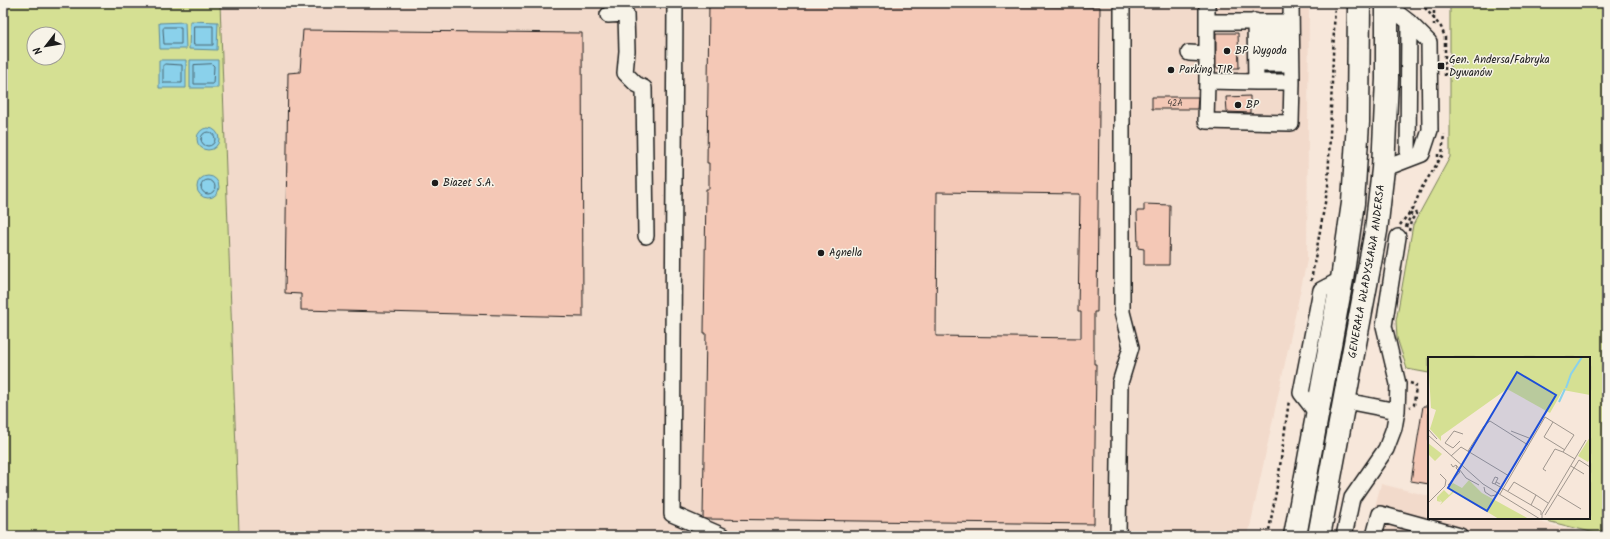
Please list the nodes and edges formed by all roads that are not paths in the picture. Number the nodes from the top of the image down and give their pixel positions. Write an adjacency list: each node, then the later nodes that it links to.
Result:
1 (675, 3): 24 (lane)
2 (1122, 3): 25 (lane)
3 (1207, 3): 8 (lane)
4 (1291, 3): 9 (lane)
5 (1359, 3): 26 (highway)
6 (1387, 4): 10 (lane); 19 (highway, GENERAŁA WŁADYSŁAWA ANDERSA)
7 (608, 15): 20 (lane)
8 (1207, 22): 11 (lane); 14 (lane)
9 (1291, 22): 11 (lane); 12 (lane)
10 (1410, 22): 18 (lane); 18 (lane)
11 (1256, 43): 12 (lane); 16 (lane)
12 (1291, 50): 17 (lane)
13 (1189, 53): 14 (lane)
14 (1207, 54): 15 (lane)
15 (1206, 81): 16 (lane); 17 (lane)
16 (1256, 82): 17 (lane)
17 (1292, 82)
18 (1408, 159): 19 (lane)
19 (1383, 169): 22 (highway, GENERAŁA WŁADYSŁAWA ANDERSA)
20 (646, 236)
21 (1398, 236): 23 (lane)
22 (1346, 401): 23 (lane); 27 (highway, GENERAŁA WŁADYSŁAWA ANDERSA)
23 (1397, 411): 28 (lane)
24 (724, 536)
25 (1118, 536)
26 (1295, 536)
27 (1319, 536)
28 (1344, 536)
29 (1374, 536): 30 (lane)
30 (1460, 536)

